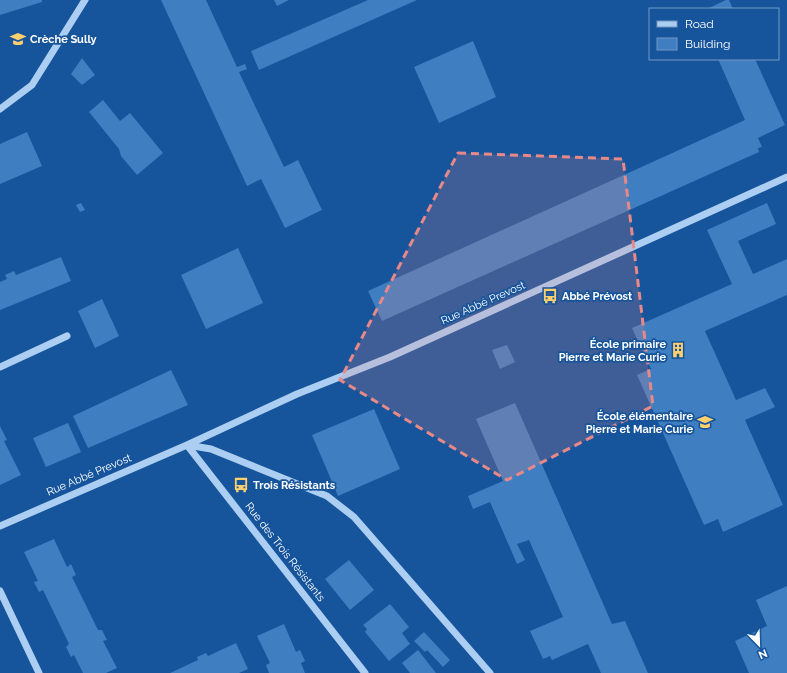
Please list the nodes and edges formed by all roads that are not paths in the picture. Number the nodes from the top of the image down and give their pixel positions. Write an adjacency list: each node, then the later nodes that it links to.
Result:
1 (85, 0): 2 (street)
2 (0, 109)
3 (787, 177): 6 (street, Rue Abbé Prevost)
4 (67, 336): 5 (street)
5 (0, 367)
6 (187, 445): 7 (street, Rue Abbé Prevost); 10 (street, Rue des Trois Résistants); 11 (street)
7 (0, 526)
8 (0, 591): 9 (street)
9 (39, 673)
10 (365, 673)
11 (490, 673)

